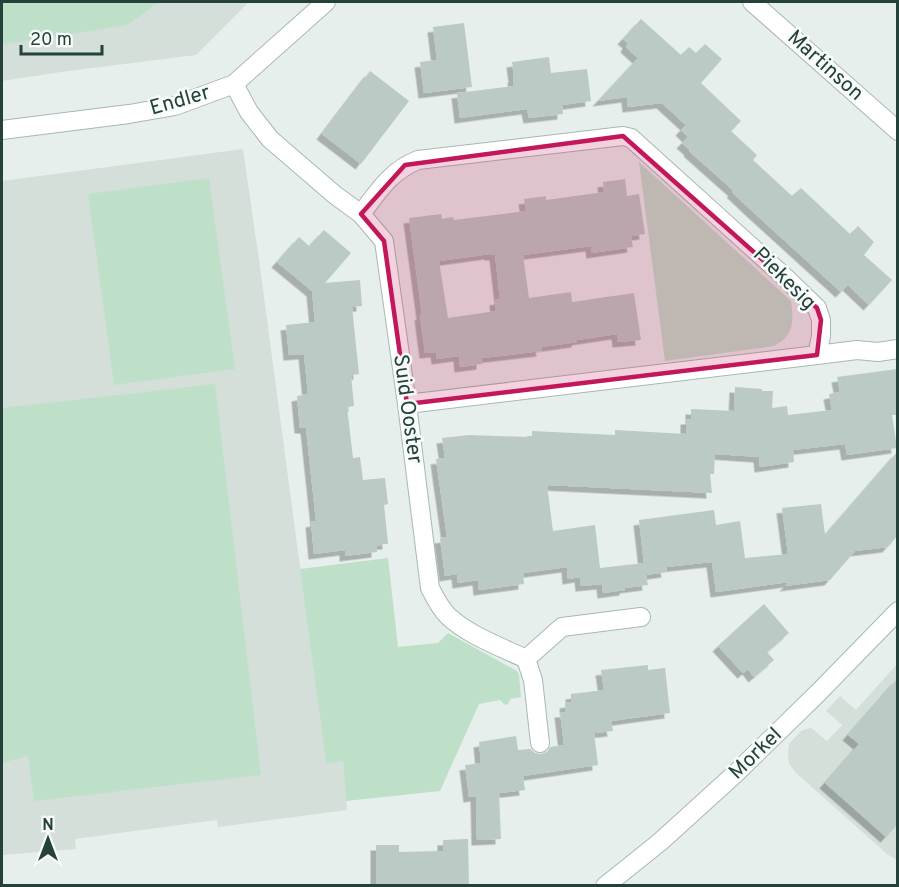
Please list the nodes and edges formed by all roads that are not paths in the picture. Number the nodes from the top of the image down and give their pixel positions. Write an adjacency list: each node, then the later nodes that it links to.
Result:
1 (326, 2): 3 (street, Endler)
2 (752, 2): 5 (street, Martinson)
3 (234, 84): 4 (street, Endler); 6 (street, Suid Ooster)
4 (2, 130)
5 (897, 131)
6 (361, 214): 8 (street, Piekesig); 9 (street, Suid Ooster)
7 (897, 349): 8 (street)
8 (817, 355): 9 (street)
9 (407, 404): 12 (street, Suid Ooster)
10 (897, 611): 14 (street, Morkel)
11 (641, 616): 12 (street)
12 (526, 659): 13 (street)
13 (540, 743)
14 (605, 885)

